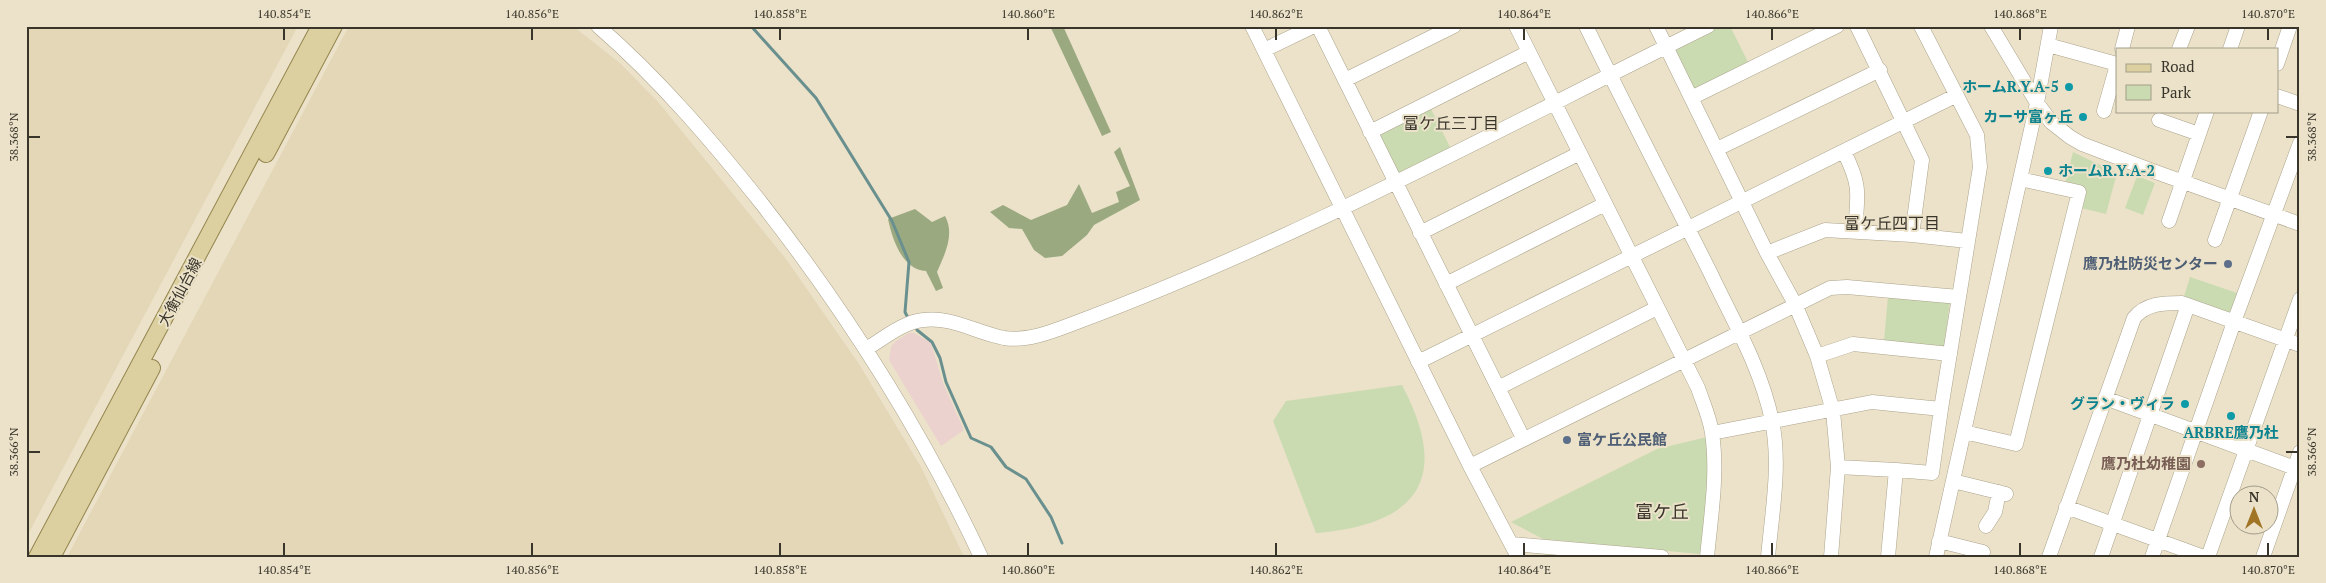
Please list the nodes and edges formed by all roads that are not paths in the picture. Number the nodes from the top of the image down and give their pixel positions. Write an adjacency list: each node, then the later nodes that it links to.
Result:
1 (320, 26): 108 (main road, 大衡仙台線)
2 (334, 26): 109 (main road, 大衡仙台線)
3 (598, 26): 79 (street)
4 (1252, 26): 25 (street)
5 (1316, 26): 25 (street); 32 (street)
6 (1454, 26): 32 (street)
7 (1516, 26): 26 (street)
8 (1586, 26): 31 (street)
9 (1656, 26): 21 (street)
10 (1708, 26): 21 (street)
11 (1837, 26): 35 (street)
12 (1858, 26): 30 (street)
13 (1921, 26): 33 (street)
14 (1991, 26): 37 (street)
15 (2051, 26): 20 (street)
16 (2128, 26): 22 (street)
17 (2188, 26): 23 (street)
18 (2238, 26): 24 (street)
19 (2290, 26): 27 (street)
20 (2048, 45): 28 (street); 37 (street)
21 (1666, 47): 31 (street); 35 (street)
22 (2122, 48)
23 (2179, 48)
24 (2230, 48)
25 (1264, 50): 56 (street)
26 (1529, 52): 36 (street); 44 (street)
27 (2278, 61)
28 (2116, 64)
29 (2116, 68): 39 (street)
30 (1880, 70): 43 (street); 47 (street)
31 (1610, 75): 36 (street); 60 (street)
32 (1345, 80): 44 (street)
33 (1955, 96): 43 (street); 65 (street)
34 (2278, 96): 38 (street)
35 (1691, 98): 47 (street)
36 (1555, 102): 49 (street); 52 (street)
37 (2037, 102): 50 (street); 51 (street)
38 (2300, 104)
39 (2104, 111)
40 (2207, 112): 45 (street)
41 (2261, 112): 53 (street)
42 (2159, 120): 45 (street)
43 (1903, 121): 48 (street); 63 (street)
44 (1370, 132): 52 (street)
45 (2198, 134): 51 (street)
46 (2300, 144): 57 (street)
47 (1717, 149): 54 (street)
48 (1844, 152): 54 (street); 61 (street)
49 (1580, 153): 55 (street); 62 (street)
50 (2020, 179): 91 (street); 91 (street)
51 (2183, 182): 53 (street); 58 (street)
52 (1396, 183): 56 (street); 62 (street)
53 (2231, 198): 57 (street); 64 (street)
54 (1742, 201): 60 (street); 66 (street)
55 (1605, 204): 67 (street); 68 (street)
56 (1342, 208): 79 (street); 83 (street)
57 (2273, 214): 59 (street); 74 (street)
58 (2169, 220)
59 (2300, 224)
60 (1688, 228): 67 (street); 75 (street)
61 (1855, 230): 63 (street); 66 (street)
62 (1420, 233): 68 (street)
63 (1912, 235): 65 (street)
64 (2215, 240)
65 (1967, 241): 69 (street)
66 (1767, 252): 71 (street)
67 (1632, 258): 73 (street); 76 (street)
68 (1446, 284): 76 (street)
69 (1959, 297): 71 (street); 80 (street)
70 (2300, 299): 77 (street)
71 (1795, 304): 75 (street); 81 (street)
72 (2188, 305): 74 (street); 85 (street); 88 (street)
73 (1656, 308): 82 (street); 84 (street)
74 (2234, 322): 77 (street); 90 (street)
75 (1739, 332): 82 (street); 89 (street)
76 (1472, 336): 83 (street); 84 (street)
77 (2285, 340): 78 (street); 94 (street)
78 (2300, 345)
79 (866, 349): 110 (street)
80 (1950, 354): 81 (street); 86 (street)
81 (1817, 356): 87 (street)
82 (1683, 360): 92 (street); 93 (street)
83 (1418, 362): 96 (street)
84 (1498, 388): 93 (street)
85 (2105, 398): 88 (street); 101 (street)
86 (1941, 409): 87 (street); 99 (street)
87 (1833, 410): 89 (street); 97 (street)
88 (2151, 416): 90 (street); 102 (street)
89 (1772, 421): 92 (street); 114 (street)
90 (2196, 431): 94 (street); 104 (street)
91 (1964, 432): 100 (street)
92 (1712, 433): 113 (street)
93 (1523, 438): 96 (street)
94 (2246, 450): 98 (street); 122 (street)
95 (2300, 452): 98 (street)
96 (1470, 466): 106 (street)
97 (1838, 467): 99 (street); 115 (street)
98 (2297, 469): 123 (street)
99 (1896, 470): 116 (street)
100 (1953, 481): 103 (street); 105 (street)
101 (2066, 507): 102 (street); 118 (street)
102 (2113, 524): 104 (street); 119 (street)
103 (1986, 526)
104 (2158, 540): 120 (street); 121 (street)
105 (1938, 541): 107 (street); 117 (street)
106 (1512, 544): 111 (street); 112 (street)
107 (1983, 552)
108 (37, 557)
109 (52, 557)
110 (981, 557)
111 (1518, 557)
112 (1662, 557)
113 (1707, 557)
114 (1768, 557)
115 (1831, 557)
116 (1888, 557)
117 (1936, 557)
118 (2049, 557)
119 (2101, 557)
120 (2152, 557)
121 (2204, 557)
122 (2208, 557)
123 (2263, 557)

